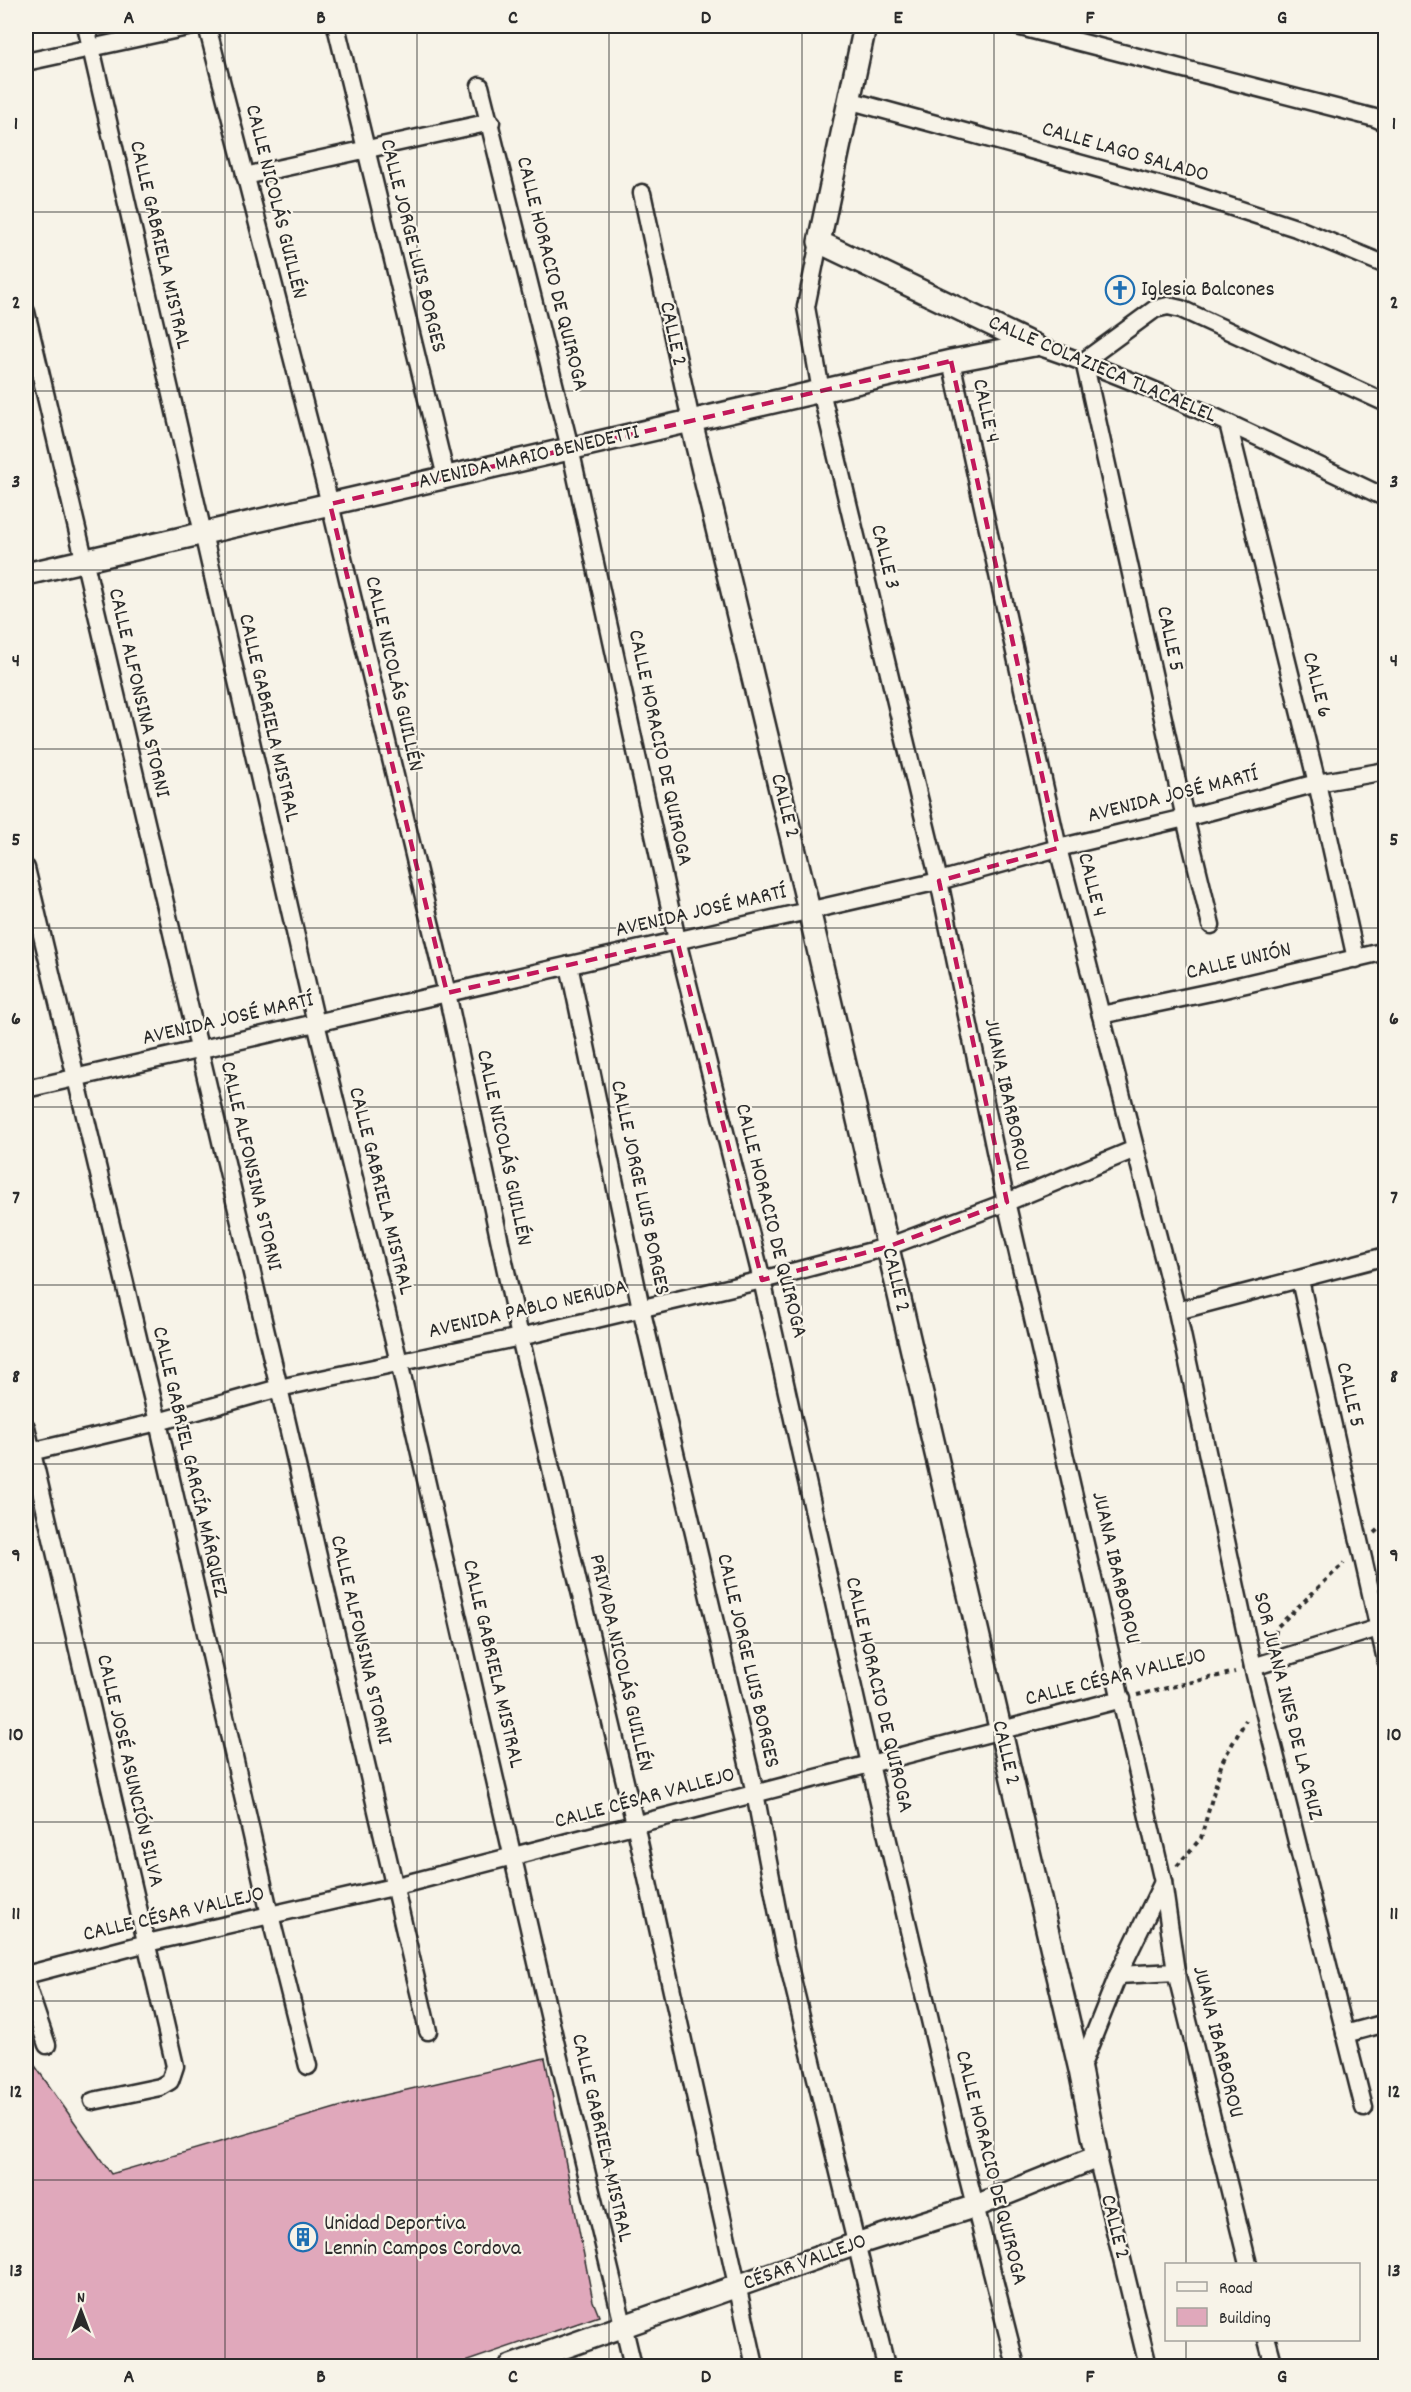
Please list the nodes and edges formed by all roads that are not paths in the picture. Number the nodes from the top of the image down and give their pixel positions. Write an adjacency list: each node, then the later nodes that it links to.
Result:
1 (86, 26): 7 (street, CALLE GABRIELA MISTRAL)
2 (192, 26): 7 (street)
3 (207, 26): 14 (street, CALLE NICOLÁS GUILLÉN)
4 (336, 26): 13 (street, CALLE JORGE LUIS BORGES)
5 (865, 26): 10 (street)
6 (1017, 26): 12 (street)
7 (91, 48): 8 (street); 30 (street, CALLE GABRIELA MISTRAL)
8 (26, 62)
9 (480, 86): 11 (street, CALLE HORACIO DE QUIROGA)
10 (848, 100): 16 (street); 17 (street, CALLE LAGO SALADO)
11 (491, 122): 13 (street); 26 (street, CALLE HORACIO DE QUIROGA)
12 (1386, 123)
13 (365, 149): 14 (street); 27 (street, CALLE JORGE LUIS BORGES)
14 (245, 176): 29 (street, CALLE NICOLÁS GUILLÉN)
15 (642, 193): 24 (street, CALLE 2)
16 (819, 243): 19 (street, CALLE COLAZIECA TLACAELEL); 22 (street, CALLE 3)
17 (1386, 264)
18 (26, 312): 31 (street, CALLE ALFONSINA STORNI)
19 (1034, 345): 20 (street, AVENIDA MARIO BENEDETTI); 21 (street, CALLE COLAZIECA TLACAELEL)
20 (951, 361): 22 (street, AVENIDA MARIO BENEDETTI); 36 (street, CALLE 4)
21 (1084, 362): 23 (street); 25 (street, CALLE COLAZIECA TLACAELEL); 35 (street, CALLE 5)
22 (821, 391): 24 (street, AVENIDA MARIO BENEDETTI); 38 (street, CALLE 3)
23 (1386, 403)
24 (691, 421): 26 (street, AVENIDA MARIO BENEDETTI); 39 (street, CALLE 2)
25 (1228, 423): 28 (street, CALLE COLAZIECA TLACAELEL); 34 (street, CALLE 6)
26 (570, 448): 27 (street, AVENIDA MARIO BENEDETTI); 41 (street, CALLE HORACIO DE QUIROGA)
27 (446, 477): 29 (street, AVENIDA MARIO BENEDETTI)
28 (1385, 499)
29 (330, 504): 30 (street, AVENIDA MARIO BENEDETTI); 45 (street, CALLE NICOLÁS GUILLÉN)
30 (202, 533): 31 (street, AVENIDA MARIO BENEDETTI); 47 (street, CALLE GABRIELA MISTRAL)
31 (84, 561): 32 (street, AVENIDA MARIO BENEDETTI); 48 (street, CALLE ALFONSINA STORNI)
32 (26, 574)
33 (1386, 771): 34 (street, AVENIDA JOSÉ MARTÍ)
34 (1317, 783): 35 (street, AVENIDA JOSÉ MARTÍ); 43 (street, CALLE 6)
35 (1185, 818): 36 (street, AVENIDA JOSÉ MARTÍ); 40 (street, CALLE 5)
36 (1058, 848): 38 (street, AVENIDA JOSÉ MARTÍ); 46 (street, CALLE 4)
37 (26, 868): 49 (street, CALLE GABRIEL GARCÍA MÁRQUEZ)
38 (939, 881): 39 (street, AVENIDA JOSÉ MARTÍ); 52 (street, JUANA IBARBOROU)
39 (809, 910): 41 (street, AVENIDA JOSÉ MARTÍ); 53 (street, CALLE 2)
40 (1211, 925)
41 (677, 940): 44 (street, AVENIDA JOSÉ MARTÍ); 55 (street, CALLE HORACIO DE QUIROGA)
42 (1386, 951): 43 (street, CALLE UNIÓN)
43 (1356, 959): 46 (street, CALLE UNIÓN)
44 (569, 965): 45 (street, AVENIDA JOSÉ MARTÍ); 57 (street, CALLE JORGE LUIS BORGES)
45 (447, 993): 47 (street, AVENIDA JOSÉ MARTÍ); 59 (street, CALLE NICOLÁS GUILLÉN)
46 (1101, 1015): 51 (street, CALLE 4)
47 (316, 1023): 48 (street, AVENIDA JOSÉ MARTÍ); 60 (street, CALLE GABRIELA MISTRAL)
48 (199, 1050): 49 (street, AVENIDA JOSÉ MARTÍ); 61 (street, CALLE ALFONSINA STORNI)
49 (75, 1078): 50 (street, AVENIDA JOSÉ MARTÍ); 62 (street, CALLE GABRIEL GARCÍA MÁRQUEZ)
50 (26, 1089)
51 (1135, 1149): 52 (street, AVENIDA PABLO NERUDA); 58 (street, CALLE 4)
52 (1007, 1202): 53 (street, AVENIDA PABLO NERUDA); 68 (street, JUANA IBARBOROU)
53 (887, 1247): 55 (street, AVENIDA PABLO NERUDA); 69 (street, CALLE 2)
54 (1386, 1256): 56 (street)
55 (762, 1280): 57 (street, AVENIDA PABLO NERUDA); 70 (street, CALLE HORACIO DE QUIROGA)
56 (1300, 1280): 58 (street); 65 (street, CALLE 5)
57 (640, 1308): 59 (street, AVENIDA PABLO NERUDA); 71 (street, CALLE JORGE LUIS BORGES)
58 (1177, 1311): 67 (street, SOR JUANA INES DE LA CRUZ)
59 (520, 1336): 60 (street, AVENIDA PABLO NERUDA); 72 (street, PRIVADA NICOLÁS GUILLÉN)
60 (399, 1362): 61 (street, AVENIDA PABLO NERUDA); 73 (street, CALLE GABRIELA MISTRAL)
61 (279, 1388): 62 (street, AVENIDA PABLO NERUDA); 75 (street, CALLE ALFONSINA STORNI)
62 (158, 1422): 64 (street, AVENIDA PABLO NERUDA); 76 (street, CALLE GABRIEL GARCÍA MÁRQUEZ)
63 (26, 1427): 64 (street, CALLE JOSÉ ASUNCIÓN SILVA)
64 (28, 1453): 77 (street, CALLE JOSÉ ASUNCIÓN SILVA)
65 (1378, 1628): 66 (street, CALLE 5); 67 (street)
66 (1386, 1660)
67 (1252, 1667): 84 (street, SOR JUANA INES DE LA CRUZ)
68 (1122, 1699): 69 (street, CALLE CÉSAR VALLEJO); 74 (street, JUANA IBARBOROU)
69 (1000, 1731): 70 (street, CALLE CÉSAR VALLEJO); 87 (street, CALLE 2)
70 (870, 1764): 71 (street, CALLE CÉSAR VALLEJO); 91 (street, CALLE HORACIO DE QUIROGA)
71 (756, 1793): 72 (street, CALLE CÉSAR VALLEJO); 92 (street, CALLE JORGE LUIS BORGES)
72 (635, 1824): 73 (street, CALLE CÉSAR VALLEJO); 94 (street, PRIVADA NICOLÁS GUILLÉN)
73 (513, 1856): 75 (street, CALLE CÉSAR VALLEJO); 95 (street, CALLE GABRIELA MISTRAL)
74 (1163, 1882): 78 (street, JUANA IBARBOROU); 80 (street)
75 (393, 1887): 76 (street, CALLE CÉSAR VALLEJO); 83 (street, CALLE ALFONSINA STORNI)
76 (270, 1915): 77 (street, CALLE CÉSAR VALLEJO); 86 (street, CALLE GABRIEL GARCÍA MÁRQUEZ)
77 (147, 1943): 79 (street, CALLE CÉSAR VALLEJO); 88 (street, CALLE JOSÉ ASUNCIÓN SILVA)
78 (1176, 1972): 80 (street); 93 (street, JUANA IBARBOROU)
79 (26, 1975)
80 (1118, 1975): 87 (street)
81 (26, 1983): 85 (street)
82 (1386, 2023): 84 (street)
83 (428, 2031)
84 (1345, 2034): 89 (street, SOR JUANA INES DE LA CRUZ)
85 (46, 2045)
86 (309, 2066)
87 (1080, 2070): 90 (street, CALLE 2)
88 (93, 2101)
89 (1364, 2108)
90 (1097, 2157): 91 (street, CÉSAR VALLEJO); 102 (street, CALLE 2)
91 (976, 2206): 92 (street, CÉSAR VALLEJO); 101 (street, CALLE HORACIO DE QUIROGA)
92 (856, 2244): 94 (street, CÉSAR VALLEJO); 100 (street, CALLE JORGE LUIS BORGES)
93 (1248, 2263)
94 (736, 2287): 95 (street, CÉSAR VALLEJO); 99 (street)
95 (624, 2326): 97 (street, CÉSAR VALLEJO); 98 (street, CALLE GABRIELA MISTRAL)
96 (1267, 2341): 103 (street)
97 (511, 2367)
98 (633, 2367)
99 (755, 2367)
100 (886, 2367)
101 (1016, 2367)
102 (1148, 2367)
103 (1274, 2367)

